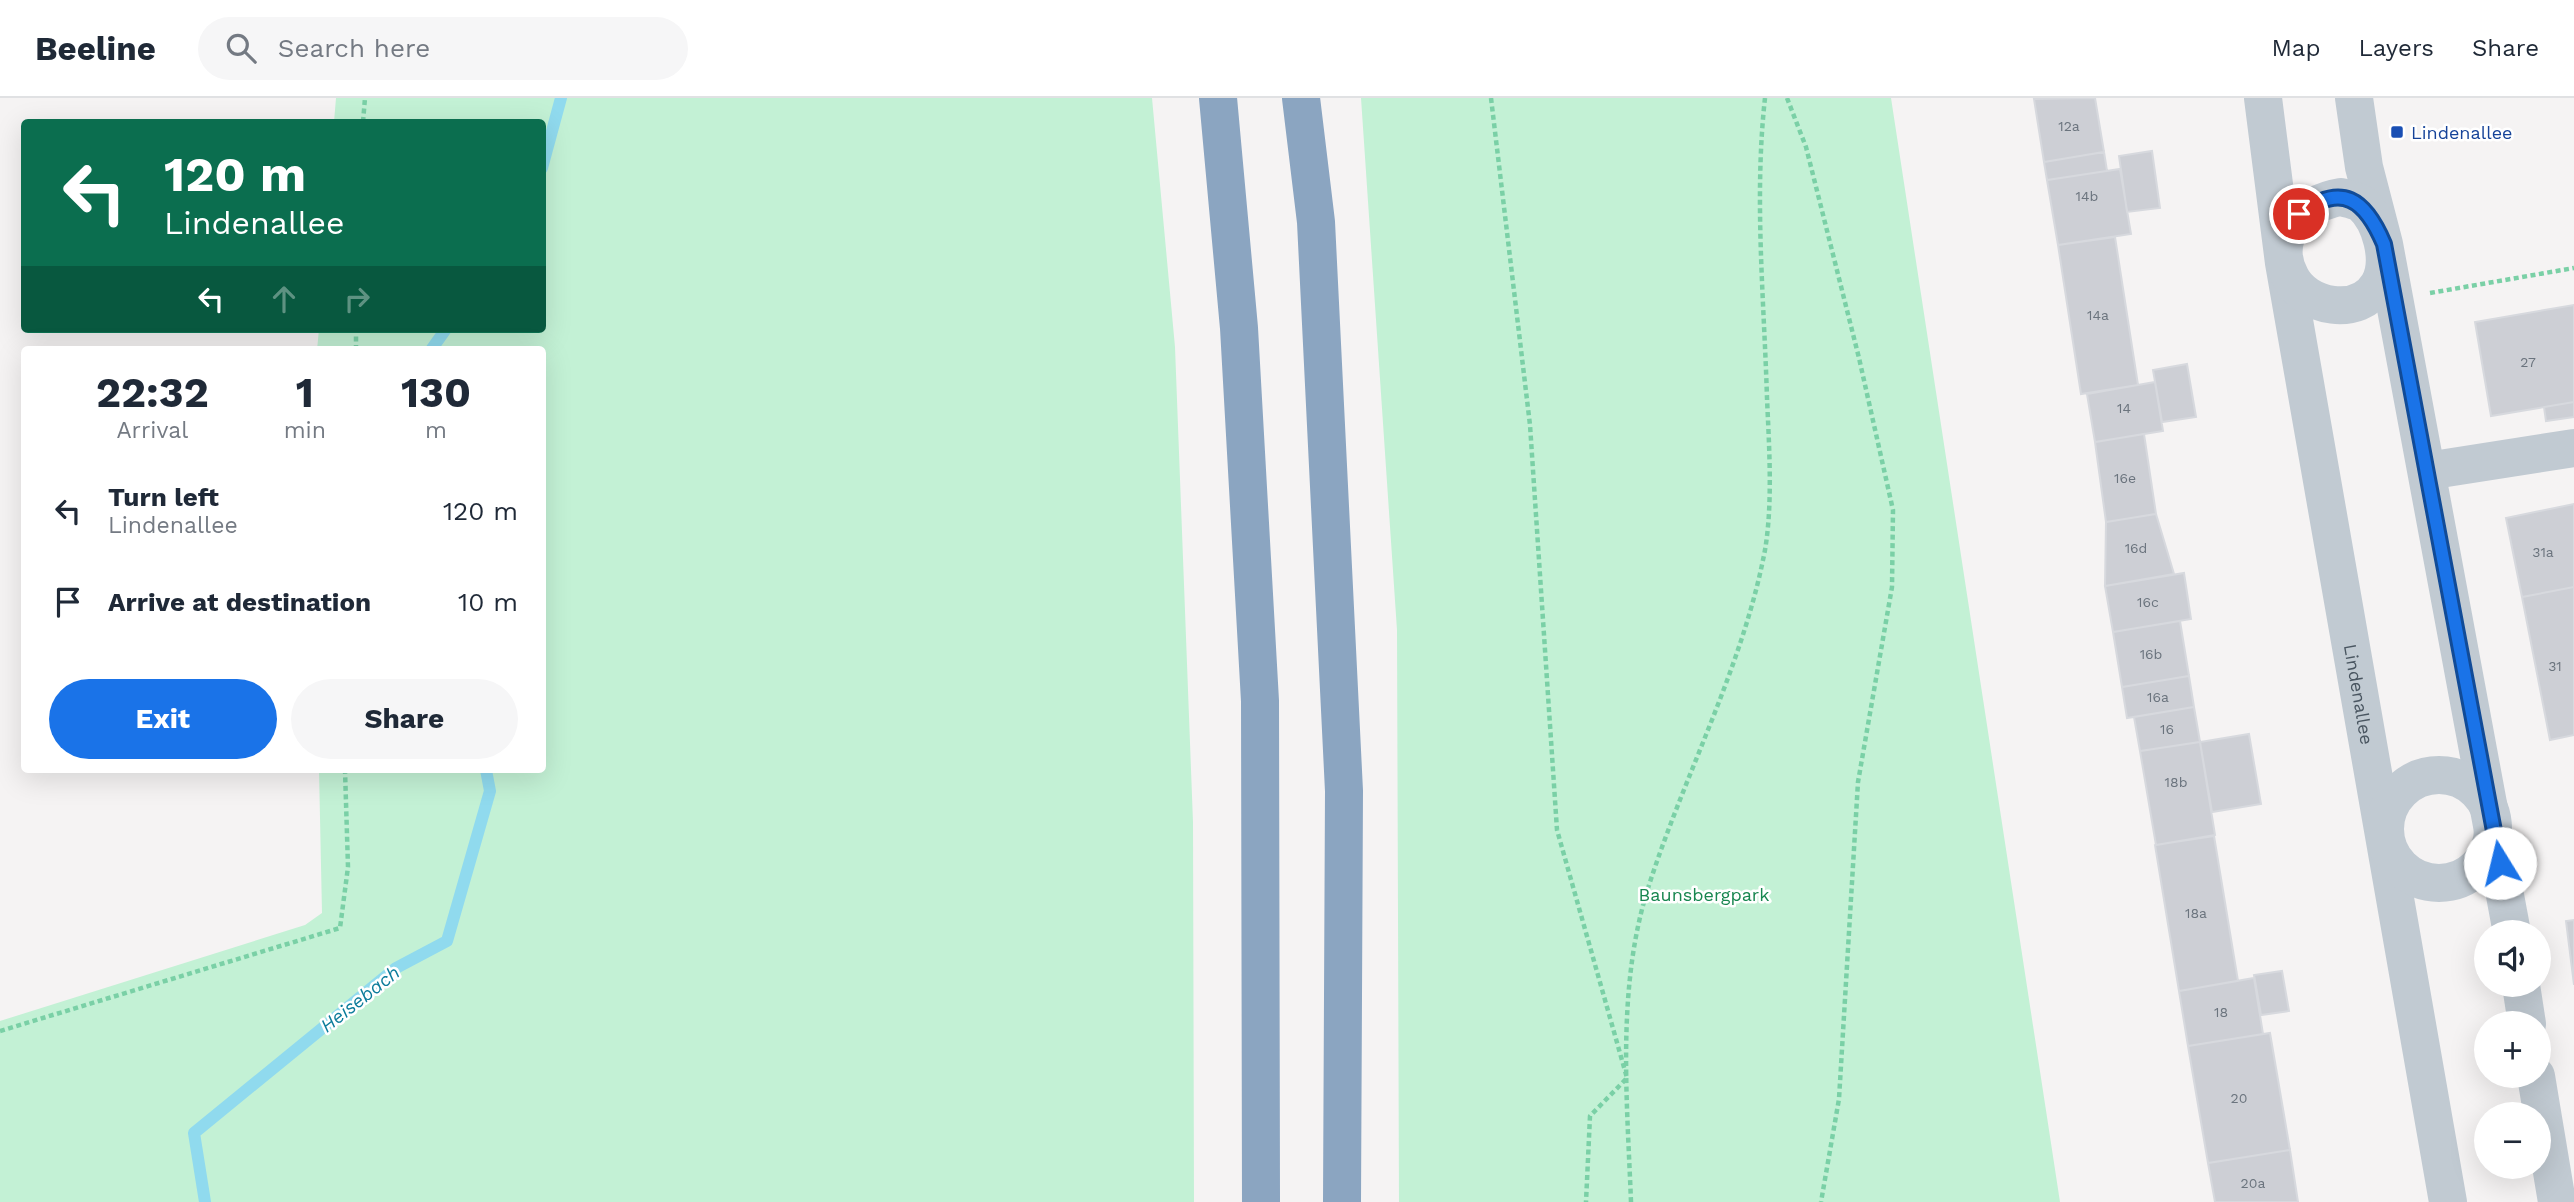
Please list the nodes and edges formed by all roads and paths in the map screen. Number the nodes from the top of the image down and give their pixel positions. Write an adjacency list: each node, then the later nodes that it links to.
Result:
1 (365, 98): 9 (path)
2 (1218, 98): 23 (highway)
3 (1301, 98): 24 (highway)
4 (1491, 98): 21 (path)
5 (1765, 98): 21 (path)
6 (1787, 98): 27 (path)
7 (2263, 98): 11 (street, Lindenallee)
8 (2354, 98): 10 (street, Lindenallee)
9 (363, 119)
10 (2384, 244): 11 (street, Lindenallee); 11 (street, Lindenallee); 13 (street, Lindenallee)
11 (2284, 263): 18 (street, Lindenallee)
12 (2574, 268): 13 (path)
13 (2395, 303): 15 (street, Lindenallee)
14 (2574, 448): 15 (street)
15 (2427, 471): 17 (street, Lindenallee)
16 (345, 773): 20 (path)
17 (2493, 816): 18 (street, Lindenallee); 18 (street, Lindenallee); 19 (street, Lindenallee)
18 (2385, 835): 28 (street, Lindenallee)
19 (2510, 920)
20 (0, 1031)
21 (1627, 1077): 25 (path); 26 (path)
22 (2538, 1088): 29 (street)
23 (1261, 1202)
24 (1342, 1202)
25 (1586, 1202)
26 (1631, 1202)
27 (1821, 1202)
28 (2448, 1202)
29 (2557, 1202)

